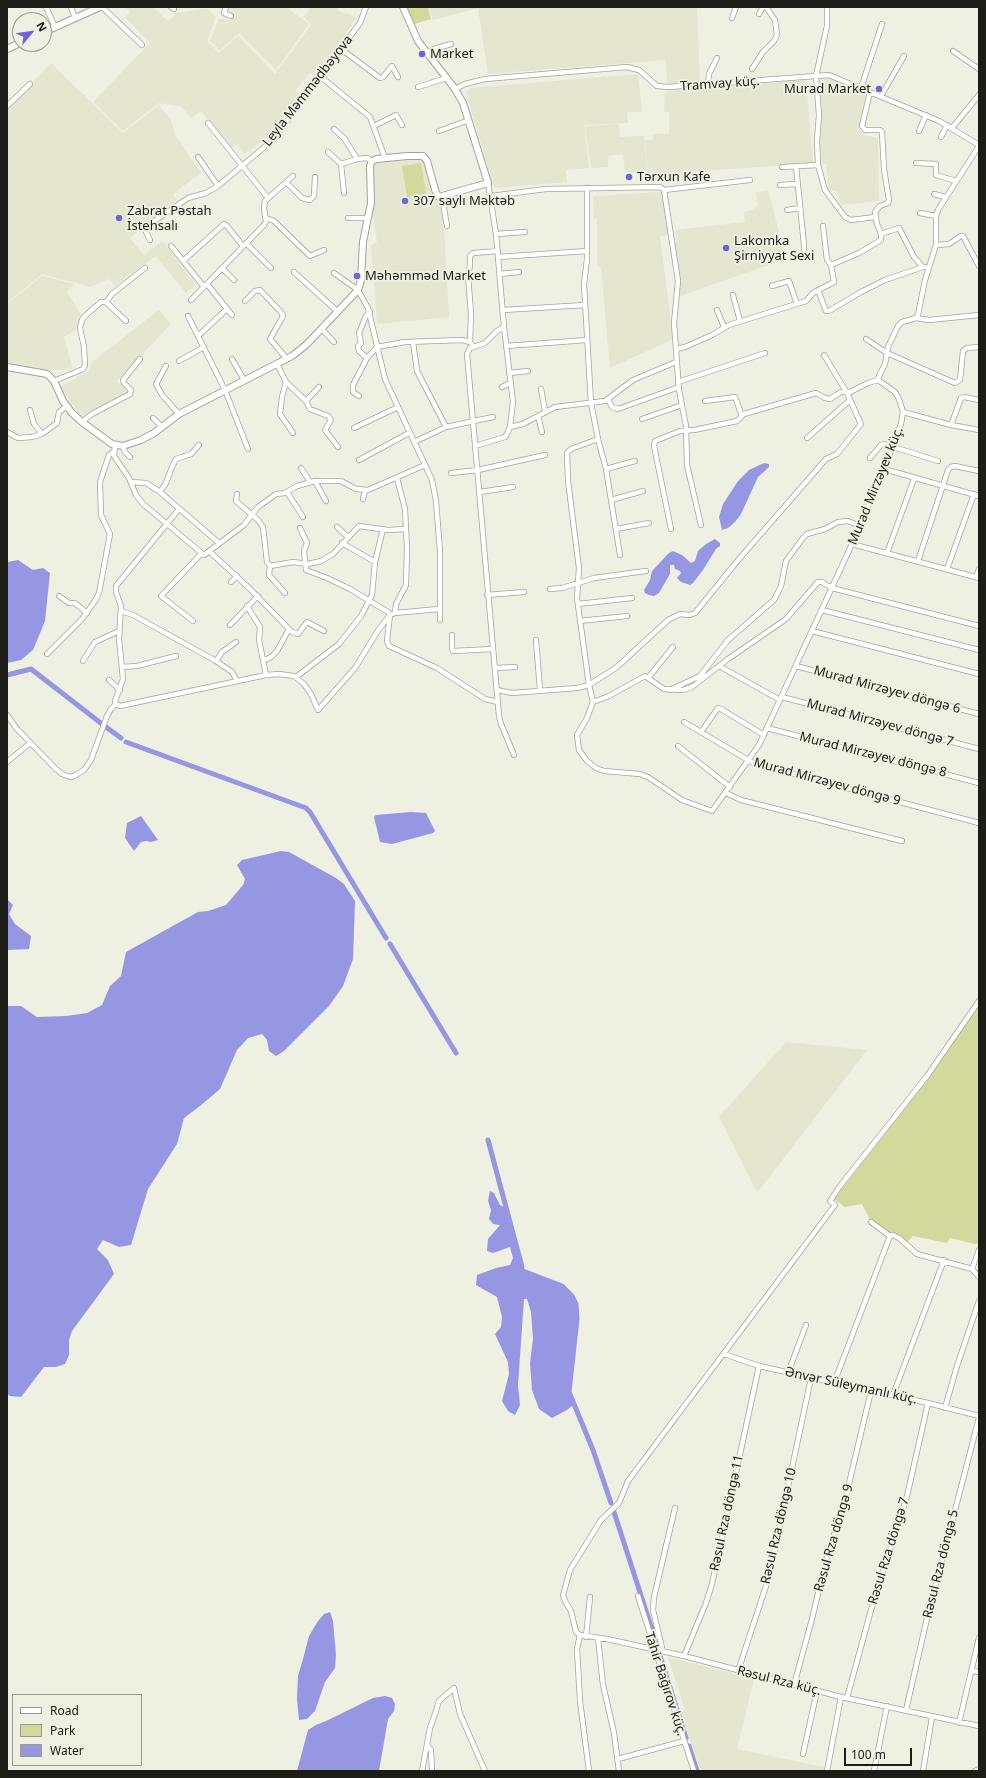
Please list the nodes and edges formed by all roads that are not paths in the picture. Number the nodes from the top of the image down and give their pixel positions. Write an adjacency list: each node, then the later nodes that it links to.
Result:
1 (46, 7): 16 (street)
2 (71, 7): 13 (street)
3 (101, 7): 13 (street); 19 (street)
4 (226, 7): 12 (street)
5 (366, 7): 20 (street, Leyla Məmmədbəyova)
6 (402, 7): 22 (street)
7 (736, 7): 14 (street)
8 (763, 7): 11 (street)
9 (766, 7): 25 (street)
10 (827, 7): 27 (street)
11 (759, 14)
12 (231, 16)
13 (75, 18): 16 (street)
14 (732, 18)
15 (882, 24): 34 (street)
16 (55, 27): 17 (street)
17 (52, 28)
18 (451, 44): 22 (street)
19 (142, 45)
20 (341, 49): 28 (street, Leyla Məmmədbəyova); 29 (street)
21 (953, 51): 26 (street)
22 (427, 52): 30 (street)
23 (904, 56): 38 (street)
24 (717, 58): 32 (street)
25 (752, 69)
26 (979, 69)
27 (816, 76): 32 (street, Tramvay küç.); 34 (street, Tramvay küç.); 58 (street)
28 (321, 77): 44 (street); 60 (street, Leyla Məmmədbəyova)
29 (398, 77)
30 (446, 78): 33 (street); 35 (street)
31 (30, 84): 39 (street)
32 (708, 85): 35 (street, Tramvay küç.)
33 (418, 87)
34 (861, 88): 36 (street, Tramvay küç.)
35 (455, 89): 41 (street)
36 (870, 92): 38 (street, Tramvay küç.); 83 (street)
37 (979, 95): 45 (street)
38 (881, 96): 40 (street, Tramvay küç.)
39 (7, 106)
40 (926, 115): 45 (street, Tramvay küç.); 48 (street)
41 (469, 120): 47 (street); 66 (street)
42 (208, 124): 60 (street)
43 (402, 125): 44 (street)
44 (374, 126): 53 (street)
45 (950, 126): 49 (street); 50 (street, Tramvay küç.)
46 (334, 129): 54 (street)
47 (439, 131)
48 (919, 131)
49 (941, 137)
50 (979, 145): 65 (street)
51 (328, 152): 57 (street)
52 (198, 157): 70 (street)
53 (385, 158): 55 (street); 76 (street)
54 (357, 159): 55 (street); 57 (street)
55 (372, 161): 86 (street)
56 (916, 163): 65 (street)
57 (341, 164): 73 (street)
58 (818, 165): 59 (street); 83 (street)
59 (796, 166): 61 (street); 68 (street)
60 (242, 167): 70 (street, Leyla Məmmədbəyova); 78 (street)
61 (782, 168)
62 (293, 176): 67 (street)
63 (316, 177): 67 (street)
64 (750, 180): 72 (street)
65 (956, 181): 77 (street)
66 (488, 182): 75 (street); 76 (street)
67 (287, 183): 78 (street)
68 (797, 184): 69 (street); 79 (street)
69 (780, 185)
70 (218, 186): 92 (street, Leyla Məmmədbəyova)
71 (587, 188): 72 (street); 75 (street); 97 (street)
72 (664, 190): 148 (street)
73 (344, 193)
74 (934, 194): 77 (street)
75 (491, 196): 90 (street)
76 (442, 197): 87 (street)
77 (945, 197): 82 (street)
78 (268, 198): 84 (street)
79 (800, 208): 80 (street); 99 (street)
80 (787, 210)
81 (920, 213): 82 (street)
82 (936, 216): 94 (street)
83 (875, 217): 91 (street)
84 (266, 218): 93 (street); 96 (street)
85 (348, 218): 86 (street)
86 (367, 218): 115 (street)
87 (447, 226)
88 (823, 226): 101 (street)
89 (525, 232): 90 (street)
90 (496, 234): 98 (street)
91 (881, 234): 101 (street); 103 (street)
92 (150, 240)
93 (245, 245): 100 (street); 105 (street); 106 (street)
94 (936, 245): 102 (street); 107 (street)
95 (171, 246): 100 (street)
96 (324, 250)
97 (587, 251): 98 (street); 122 (street)
98 (498, 254): 111 (street); 142 (street)
99 (804, 256)
100 (183, 261): 113 (street)
101 (831, 265): 116 (street)
102 (979, 266)
103 (922, 267): 107 (street); 116 (street)
104 (145, 268): 120 (street)
105 (222, 268): 112 (street); 113 (street)
106 (271, 268)
107 (928, 268): 131 (street)
108 (294, 272): 126 (street)
109 (519, 272): 111 (street)
110 (334, 273): 115 (street)
111 (500, 274): 124 (street)
112 (234, 280)
113 (206, 286): 118 (street); 123 (street)
114 (772, 286): 121 (street)
115 (358, 290): 126 (street); 127 (street)
116 (818, 290): 121 (street)
117 (733, 295): 133 (street)
118 (191, 300)
119 (245, 301): 154 (street)
120 (106, 302): 132 (street); 165 (street)
121 (797, 304): 133 (street)
122 (584, 305): 124 (street); 139 (street)
123 (227, 309): 128 (street); 137 (street)
124 (503, 310): 134 (street)
125 (717, 310): 135 (street)
126 (338, 312): 136 (street)
127 (370, 312): 146 (street); 152 (street)
128 (232, 315)
129 (979, 315): 131 (street)
130 (188, 316): 137 (street)
131 (916, 318): 150 (street)
132 (126, 321)
133 (740, 321): 135 (street)
134 (504, 327): 143 (street); 144 (street)
135 (724, 327): 148 (street)
136 (322, 329): 140 (street); 154 (street)
137 (198, 335): 145 (street)
138 (866, 339): 150 (street)
139 (587, 340): 144 (street); 180 (street)
140 (334, 342)
141 (413, 342): 142 (street); 146 (street); 197 (street)
142 (470, 342): 143 (street)
143 (473, 346): 194 (street)
144 (506, 346): 162 (street)
145 (204, 347): 156 (street); 172 (street)
146 (377, 347): 152 (street); 183 (street)
147 (979, 347): 150 (street)
148 (676, 349): 157 (street)
149 (764, 353): 168 (street)
150 (887, 353): 164 (street)
151 (824, 355): 173 (street)
152 (367, 358): 174 (street)
153 (232, 359): 163 (street)
154 (286, 359): 158 (street)
155 (140, 360): 193 (street)
156 (178, 361)
157 (676, 362): 168 (street); 175 (street)
158 (277, 364): 163 (street); 166 (street)
159 (166, 366): 187 (street)
160 (7, 367): 165 (street)
161 (528, 371): 162 (street)
162 (509, 373): 167 (street)
163 (244, 380): 172 (street)
164 (878, 380): 173 (street); 186 (street, Murad Mirzəyev küç.)
165 (54, 381): 182 (street)
166 (286, 382): 178 (street); 204 (street)
167 (510, 383): 170 (street); 198 (street)
168 (678, 384): 175 (street); 181 (street)
169 (319, 387): 178 (street)
170 (502, 387)
171 (541, 389): 185 (street)
172 (225, 390): 187 (street); 216 (street)
173 (847, 393): 176 (street); 189 (street)
174 (359, 396)
175 (608, 400): 180 (street)
176 (850, 400): 207 (street); 329 (street)
177 (979, 400): 195 (street)
178 (306, 401): 214 (street)
179 (705, 401): 189 (street)
180 (590, 403): 185 (street); 208 (street)
181 (682, 405): 192 (street); 201 (street)
182 (66, 406): 193 (street); 206 (street)
183 (398, 407): 199 (street); 205 (street)
184 (30, 410): 206 (street)
185 (545, 412): 188 (street)
186 (903, 412): 195 (street); 215 (street, Murad Mirzəyev küç.)
187 (179, 414): 196 (street)
188 (538, 416): 198 (street); 203 (street)
189 (742, 416): 201 (street)
190 (493, 417): 194 (street)
191 (153, 418): 196 (street)
192 (642, 419)
193 (82, 422): 210 (street)
194 (472, 422): 197 (street); 213 (street)
195 (951, 425): 200 (street)
196 (162, 427): 212 (street)
197 (446, 427): 209 (street)
198 (510, 427): 213 (street)
199 (354, 428)
200 (979, 430)
201 (687, 431): 252 (street); 260 (street)
202 (7, 432): 206 (street)
203 (542, 432)
204 (293, 433)
205 (409, 433): 209 (street); 221 (street)
206 (42, 434)
207 (807, 438)
208 (598, 439): 226 (street); 279 (street)
209 (414, 442): 224 (street)
210 (115, 445): 212 (street); 217 (street)
211 (199, 445): 239 (street)
212 (123, 446): 219 (street)
213 (475, 446): 228 (street)
214 (338, 447)
215 (892, 447): 220 (street); 223 (street); 227 (street, Murad Mirzəyev küç.)
216 (248, 449)
217 (113, 452): 233 (street); 294 (street)
218 (545, 455): 228 (street)
219 (130, 457)
220 (870, 458)
221 (359, 460)
222 (635, 461): 226 (street)
223 (938, 461)
224 (425, 464): 231 (street); 291 (street)
225 (301, 468): 234 (street)
226 (606, 469): 246 (street)
227 (884, 469): 232 (street); 254 (street, Murad Mirzəyev küç.)
228 (478, 470): 230 (street); 241 (street)
229 (979, 471): 235 (street)
230 (451, 473)
231 (397, 478): 237 (street); 258 (street)
232 (914, 478): 235 (street); 266 (street)
233 (131, 482): 239 (street); 253 (street)
234 (313, 482): 237 (street); 240 (street); 247 (street)
235 (943, 486): 243 (street); 270 (street)
236 (513, 487): 241 (street)
237 (365, 490): 245 (street)
238 (643, 491): 246 (street)
239 (160, 492): 248 (street)
240 (287, 492): 249 (street); 250 (street)
241 (480, 492): 284 (street)
242 (237, 494): 249 (street)
243 (974, 494): 244 (street); 273 (street)
244 (979, 496)
245 (363, 499)
246 (611, 500): 259 (street)
247 (326, 501)
248 (179, 509): 253 (street); 262 (street)
249 (252, 515): 262 (street); 272 (street)
250 (303, 517)
251 (649, 523): 259 (street)
252 (701, 524)
253 (166, 525): 267 (street); 293 (street)
254 (860, 526): 264 (street, Murad Mirzəyev küç.); 333 (street)
255 (338, 527): 261 (street)
256 (300, 528): 271 (street)
257 (383, 529): 258 (street); 261 (street); 269 (street)
258 (406, 529): 295 (street)
259 (616, 529): 268 (street)
260 (671, 529)
261 (348, 537): 263 (street)
262 (219, 543): 265 (street)
263 (342, 543): 269 (street); 271 (street)
264 (852, 544): 266 (street); 280 (street, Murad Mirzəyev küç.)
265 (210, 552): 267 (street); 276 (street)
266 (887, 553): 270 (street)
267 (201, 554): 300 (street)
268 (620, 554)
269 (375, 562): 288 (street)
270 (918, 562): 273 (street)
271 (304, 564): 272 (street); 288 (street)
272 (270, 566): 283 (street)
273 (947, 569): 277 (street)
274 (979, 569): 277 (street)
275 (646, 570): 279 (street)
276 (237, 576): 278 (street); 286 (street)
277 (978, 578)
278 (231, 582)
279 (578, 582): 281 (street); 289 (street)
280 (832, 588): 292 (street, Murad Mirzəyev küç.); 302 (street); 318 (street)
281 (550, 589)
282 (524, 592): 284 (street)
283 (285, 593)
284 (488, 595): 311 (street)
285 (59, 596): 294 (street)
286 (258, 596): 290 (street); 303 (street)
287 (632, 598): 289 (street)
288 (370, 601): 296 (street); 325 (street)
289 (578, 604): 299 (street)
290 (247, 606): 301 (street); 317 (street)
291 (439, 609): 295 (street); 298 (street)
292 (822, 610): 306 (street, Murad Mirzəyev küç.); 312 (street)
293 (121, 611): 304 (street); 316 (street)
294 (87, 613): 313 (street)
295 (395, 613): 296 (street)
296 (390, 615): 325 (street); 335 (street)
297 (627, 616): 299 (street)
298 (440, 620)
299 (580, 621): 329 (street)
300 (193, 622)
301 (230, 625)
302 (979, 626)
303 (289, 630): 305 (street); 317 (street)
304 (118, 631): 315 (street); 320 (street)
305 (324, 631)
306 (812, 631): 319 (street, Murad Mirzəyev küç.); 323 (street)
307 (452, 635): 311 (street)
308 (536, 640): 332 (street)
309 (236, 642): 316 (street)
310 (673, 647): 326 (street)
311 (493, 649): 322 (street)
312 (979, 650)
313 (47, 654)
314 (176, 656): 320 (street)
315 (83, 661)
316 (216, 661): 328 (street)
317 (263, 661): 324 (street)
318 (719, 666): 333 (street); 334 (street, Murad Mirzəyev döngə 7)
319 (796, 666): 334 (street, Murad Mirzəyev küç.); 338 (street, Murad Mirzəyev döngə 6)
320 (122, 667): 330 (street)
321 (515, 667): 322 (street)
322 (495, 668): 331 (street)
323 (979, 674)
324 (266, 675): 325 (street); 328 (street)
325 (296, 677)
326 (648, 678): 333 (street); 336 (street)
327 (109, 680): 330 (street)
328 (237, 682): 337 (street)
329 (589, 685): 332 (street); 336 (street)
330 (120, 690): 337 (street)
331 (497, 690): 332 (street); 335 (street)
332 (540, 690)
333 (670, 690)
334 (781, 698): 341 (street, Murad Mirzəyev küç.); 346 (street, Murad Mirzəyev döngə 7)
335 (498, 702): 347 (street)
336 (593, 702): 352 (street, Murad Mirzəyev küç.)
337 (116, 704): 344 (street)
338 (979, 714)
339 (7, 715): 344 (street)
340 (684, 722): 342 (street, Murad Mirzəyev döngə 9)
341 (767, 728): 343 (street, Murad Mirzəyev küç.); 350 (street, Murad Mirzəyev döngə 8)
342 (701, 732): 343 (street); 348 (street, Murad Mirzəyev döngə 9)
343 (764, 735): 348 (street, Murad Mirzəyev küç.)
344 (30, 744): 349 (street)
345 (678, 746): 351 (street)
346 (979, 749)
347 (514, 755)
348 (748, 761): 351 (street, Murad Mirzəyev küç.); 353 (street, Murad Mirzəyev döngə 9)
349 (7, 762)
350 (979, 783)
351 (730, 787): 352 (street, Murad Mirzəyev küç.)
352 (726, 793): 354 (street)
353 (979, 823)
354 (902, 840)
355 (979, 1001): 364 (street)
356 (871, 1222): 357 (street)
357 (890, 1236): 359 (street); 368 (street)
358 (979, 1251): 360 (street)
359 (944, 1260): 360 (street); 370 (street)
360 (972, 1269): 361 (street)
361 (979, 1277)
362 (979, 1301): 372 (street)
363 (806, 1325): 366 (street)
364 (724, 1354): 365 (street, Ənvər Süleymanlı küç.); 377 (street)
365 (759, 1366): 366 (street, Ənvər Süleymanlı küç.); 384 (street, Rəsul Rza döngə 11)
366 (788, 1373): 367 (street, Ənvər Süleymanlı küç.)
367 (811, 1378): 368 (street, Ənvər Süleymanlı küç.); 385 (street, Rəsul Rza döngə 10)
368 (834, 1383): 369 (street, Ənvər Süleymanlı küç.)
369 (871, 1391): 370 (street, Ənvər Süleymanlı küç.); 388 (street, Rəsul Rza döngə 9)
370 (892, 1395): 371 (street, Ənvər Süleymanlı küç.)
371 (928, 1403): 372 (street, Ənvər Süleymanlı küç.); 391 (street, Rəsul Rza döngə 7)
372 (945, 1408): 373 (street, Ənvər Süleymanlı küç.)
373 (979, 1417): 393 (street, Rəsul Rza döngə 5)
374 (675, 1508): 383 (street)
375 (638, 1596): 382 (street, Tahir Bağırov küç.)
376 (590, 1597): 378 (street)
377 (580, 1635): 378 (street, Rəsul Rza küç.); 405 (street)
378 (586, 1637): 379 (street, Rəsul Rza küç.)
379 (598, 1638): 382 (street, Rəsul Rza küç.); 400 (street)
380 (979, 1638): 381 (street)
381 (978, 1646): 386 (street)
382 (654, 1650): 383 (street, Rəsul Rza küç.); 397 (street, Tahir Bağırov küç.)
383 (663, 1652): 384 (street, Rəsul Rza küç.)
384 (684, 1656): 385 (street, Rəsul Rza küç.)
385 (738, 1671): 388 (street, Rəsul Rza küç.)
386 (972, 1671): 387 (street); 395 (street)
387 (979, 1672)
388 (794, 1685): 389 (street, Rəsul Rza küç.)
389 (816, 1691): 390 (street, Rəsul Rza küç.); 399 (street)
390 (841, 1697): 391 (street, Rəsul Rza küç.); 408 (street)
391 (847, 1698): 392 (street, Rəsul Rza küç.)
392 (887, 1706): 393 (street, Rəsul Rza küç.); 409 (street)
393 (906, 1710): 394 (street, Rəsul Rza küç.)
394 (932, 1717): 395 (street, Rəsul Rza küç.); 410 (street)
395 (959, 1723): 396 (street, Rəsul Rza küç.)
396 (979, 1726)
397 (684, 1741): 400 (street); 407 (street, Tahir Bağırov küç.)
398 (427, 1745): 402 (street); 403 (street); 404 (street)
399 (803, 1754)
400 (618, 1758): 406 (street)
401 (979, 1769): 411 (street)
402 (422, 1771)
403 (432, 1771)
404 (485, 1771)
405 (589, 1771)
406 (619, 1771)
407 (694, 1771)
408 (827, 1771)
409 (874, 1771)
410 (923, 1771)
411 (974, 1771)

